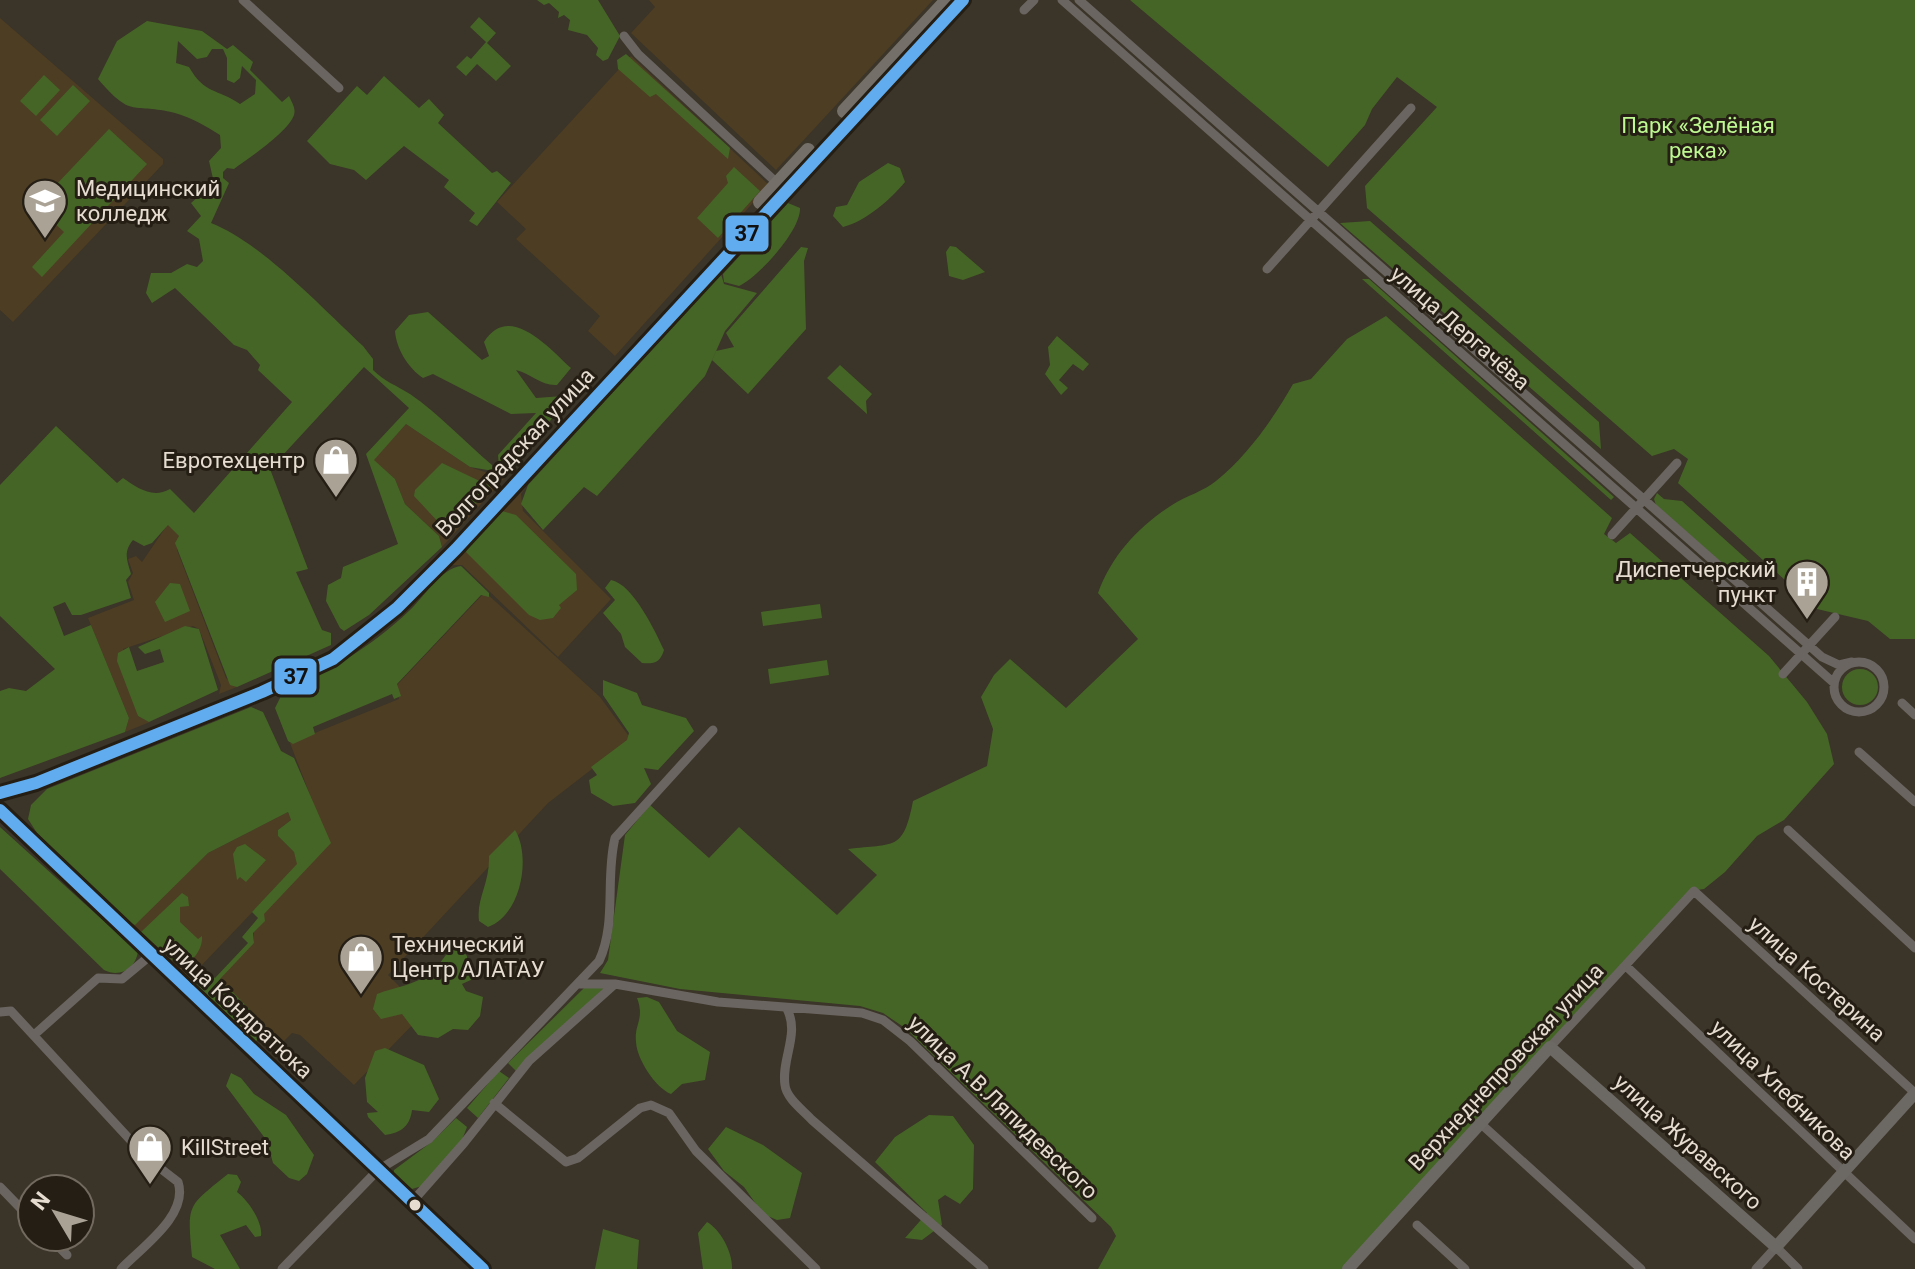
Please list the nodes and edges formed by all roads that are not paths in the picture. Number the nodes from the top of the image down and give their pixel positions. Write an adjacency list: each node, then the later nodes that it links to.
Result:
1 (243, 0): 9 (street)
2 (947, 0): 11 (main road, Волгоградская улица)
3 (963, 0): 15 (main road, Волгоградская улица)
4 (1034, 0): 7 (street)
5 (1062, 0): 13 (street, улица Дергачёва)
6 (1079, 0): 12 (street, улица Дергачёва)
7 (1024, 10)
8 (624, 36): 11 (street)
9 (339, 88)
10 (1411, 108): 12 (street)
11 (777, 183): 15 (main road, Волгоградская улица)
12 (1319, 212): 13 (street); 17 (street, улица Дергачёва)
13 (1311, 221): 14 (street); 17 (street, улица Дергачёва)
14 (1267, 269)
15 (694, 282): 29 (main road, Волгоградская улица)
16 (1677, 463): 17 (street)
17 (1640, 504): 18 (street); 20 (street, улица Дергачёва); 21 (street, улица Дергачёва)
18 (1612, 535)
19 (1835, 617): 20 (street)
20 (1809, 645): 21 (street); 22 (street, улица Дергачёва)
21 (1801, 654): 23 (street); 24 (street, улица Дергачёва)
22 (1852, 662): 24 (street); 24 (street)
23 (1783, 674)
24 (1834, 683)
25 (1902, 703): 26 (street)
26 (1915, 715)
27 (713, 730): 37 (street)
28 (1859, 752): 30 (street)
29 (0, 792)
30 (1915, 802)
31 (0, 810): 35 (main road, улица Кондратюка)
32 (1788, 830): 34 (street)
33 (1694, 891): 36 (street, Верхнеднепровская улица); 43 (street, улица Костерина)
34 (1915, 948)
35 (151, 955): 41 (street); 46 (main road, улица Кондратюка)
36 (1626, 966): 42 (street, Верхнеднепровская улица); 47 (street, улица Хлебникова)
37 (579, 984): 38 (street, улица А.В.Ляпидевского); 46 (street)
38 (615, 984): 39 (street, улица А.В.Ляпидевского); 44 (street)
39 (787, 1009): 51 (street, улица А.В.Ляпидевского); 59 (street)
40 (6, 1012): 41 (street)
41 (34, 1035): 55 (street)
42 (1550, 1047): 45 (street, Верхнеднепровская улица); 54 (street, улица Журавского)
43 (1915, 1093): 47 (street)
44 (494, 1103): 49 (street); 58 (street)
45 (1480, 1123): 60 (street, Верхнеднепровская улица); 62 (street)
46 (378, 1170): 49 (main road, улица Кондратюка); 56 (street)
47 (1844, 1173): 53 (street, улица Хлебникова); 54 (street)
48 (0, 1187): 50 (street)
49 (412, 1202): 57 (main road, улица Кондратюка)
50 (16, 1204)
51 (1092, 1218)
52 (1417, 1225): 61 (street)
53 (1915, 1239)
54 (1776, 1247): 63 (street); 64 (street, улица Журавского)
55 (121, 1269)
56 (282, 1269)
57 (483, 1269)
58 (816, 1269)
59 (984, 1269)
60 (1348, 1269)
61 (1465, 1269)
62 (1641, 1269)
63 (1756, 1269)
64 (1798, 1269)

